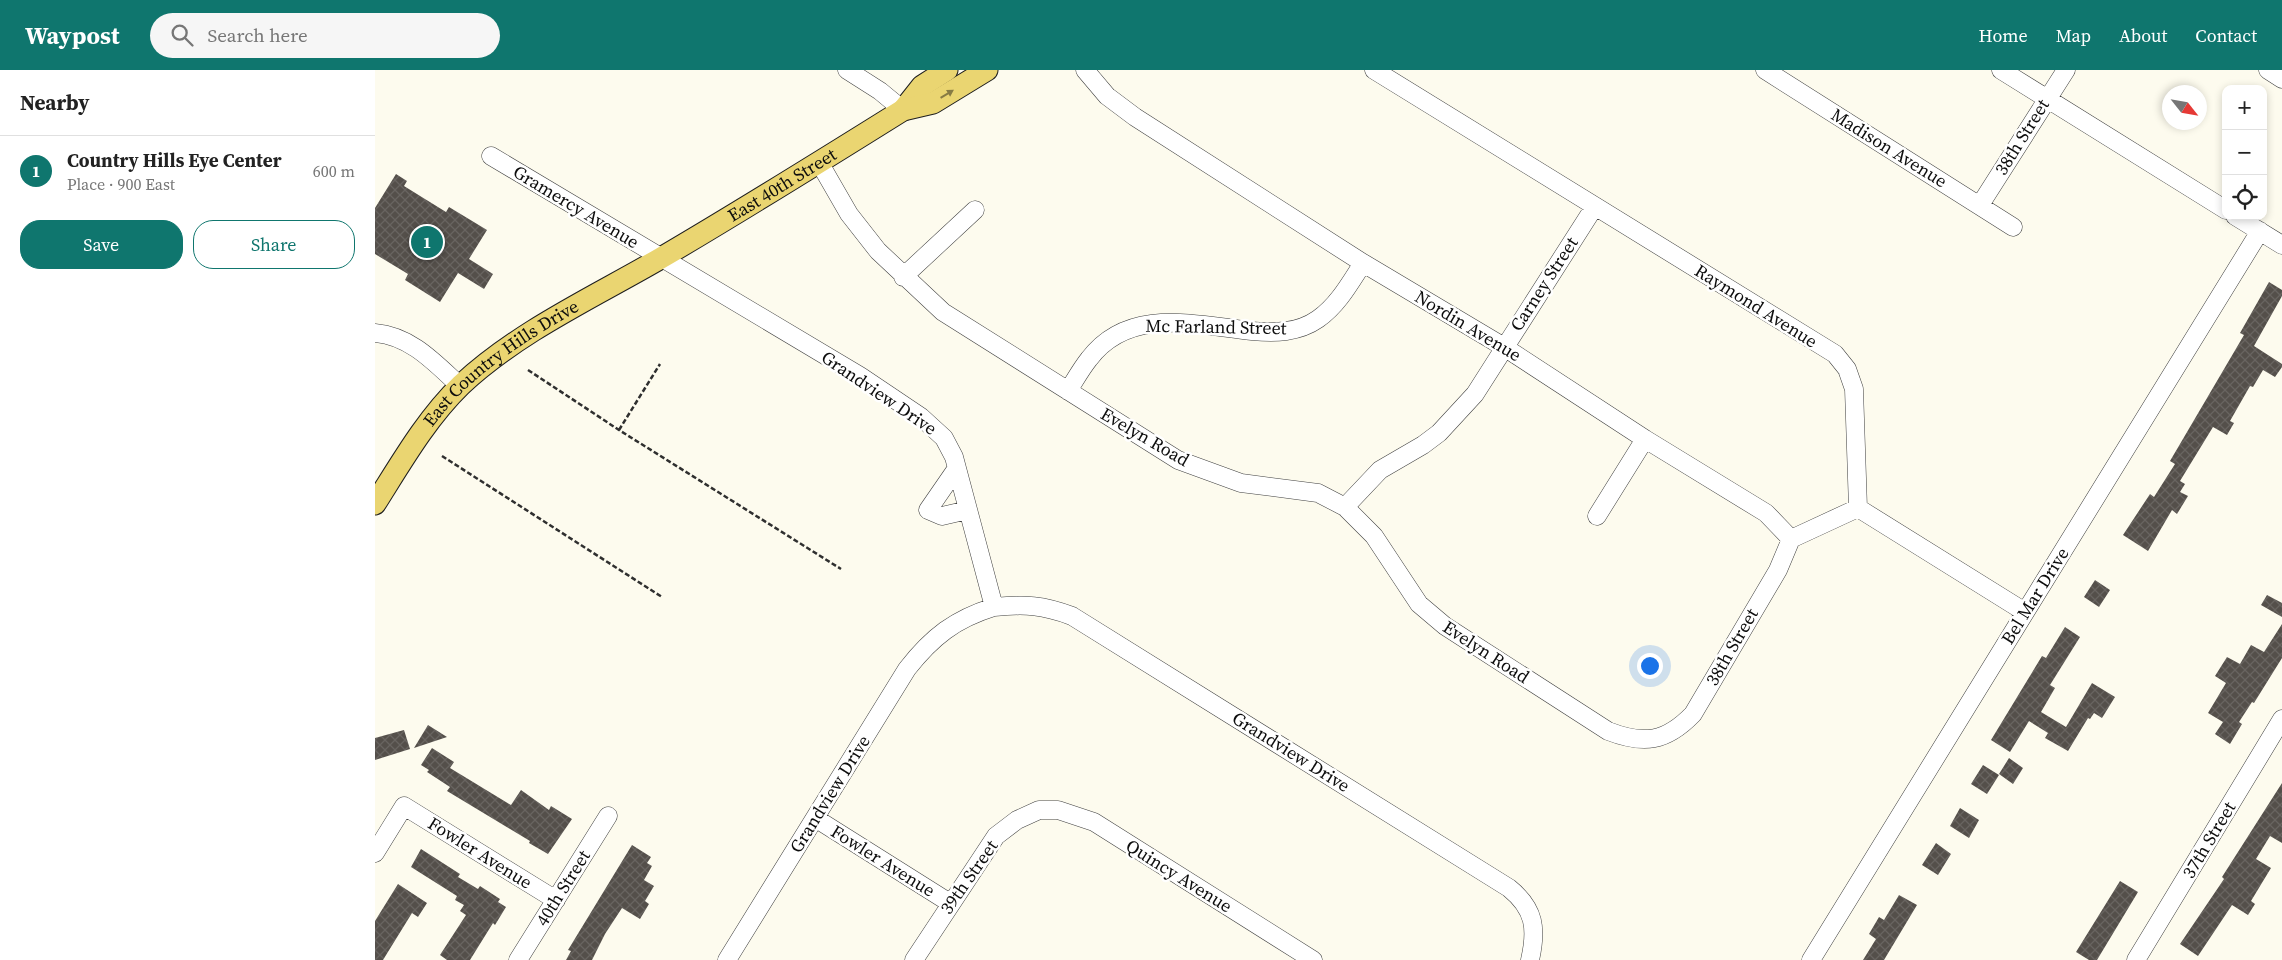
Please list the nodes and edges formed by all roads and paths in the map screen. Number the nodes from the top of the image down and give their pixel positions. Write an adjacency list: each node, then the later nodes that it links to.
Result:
1 (847, 70): 12 (street)
2 (947, 70): 12 (main road, East 40th Street)
3 (987, 70): 12 (main road, East 40th Street, one-way to 3)
4 (1085, 70): 24 (street, Nordin Avenue)
5 (1374, 70): 16 (street, Raymond Avenue)
6 (1765, 70): 15 (street, Madison Avenue)
7 (2001, 70): 11 (street)
8 (2066, 70): 11 (street, 38th Street)
9 (2267, 70): 10 (street)
10 (2282, 79)
11 (2047, 98): 15 (street, 38th Street); 17 (street)
12 (903, 110): 14 (main road, East 40th Street)
13 (491, 156): 23 (street, Gramercy Avenue)
14 (819, 162): 23 (main road, East 40th Street); 25 (street, Evelyn Road)
15 (1980, 205): 20 (street, Madison Avenue)
16 (1595, 206): 27 (street, Carney Street); 38 (street, Raymond Avenue)
17 (2222, 207)
18 (975, 210): 25 (street)
19 (2242, 220): 21 (street)
20 (2013, 227)
21 (2260, 231): 22 (street); 45 (street, Bel Mar Drive)
22 (2282, 245)
23 (661, 258): 30 (main road, East Country Hills Drive); 35 (street, Grandview Drive)
24 (1363, 263): 27 (street, Nordin Avenue); 31 (street, Mc Farland Street)
25 (903, 276): 31 (street, Evelyn Road)
26 (375, 333): 30 (street)
27 (1504, 346): 33 (street, Nordin Avenue); 37 (street, Carney Street)
28 (660, 364): 32 (path)
29 (529, 370): 32 (path)
30 (461, 386): 36 (main road, East Country Hills Drive)
31 (1068, 391): 37 (street, Evelyn Road)
32 (619, 430): 42 (path)
33 (1645, 439): 40 (street); 41 (street, Nordin Avenue)
34 (441, 456): 43 (path)
35 (957, 468): 39 (street, Grandview Drive); 39 (street)
36 (375, 504)
37 (1345, 507): 47 (street, Evelyn Road)
38 (1858, 508): 41 (street); 45 (street)
39 (968, 510): 44 (street, Grandview Drive)
40 (1597, 516)
41 (1791, 539): 47 (street, 38th Street)
42 (841, 569)
43 (662, 597)
44 (993, 607): 50 (street, Grandview Drive); 58 (street, Grandview Drive)
45 (2025, 612): 59 (street, Bel Mar Drive)
46 (2282, 719): 60 (street, 37th Street)
47 (1655, 739)
48 (1039, 810): 53 (street, 39th Street); 57 (street, Quincy Avenue)
49 (608, 816): 52 (street, 40th Street)
50 (815, 818): 53 (street, Fowler Avenue); 55 (street, Grandview Drive)
51 (375, 852): 52 (street, Fowler Avenue)
52 (556, 900): 54 (street, 40th Street)
53 (951, 903): 56 (street, 39th Street)
54 (518, 960)
55 (727, 960)
56 (914, 960)
57 (1313, 960)
58 (1530, 960)
59 (1811, 960)
60 (2136, 960)

